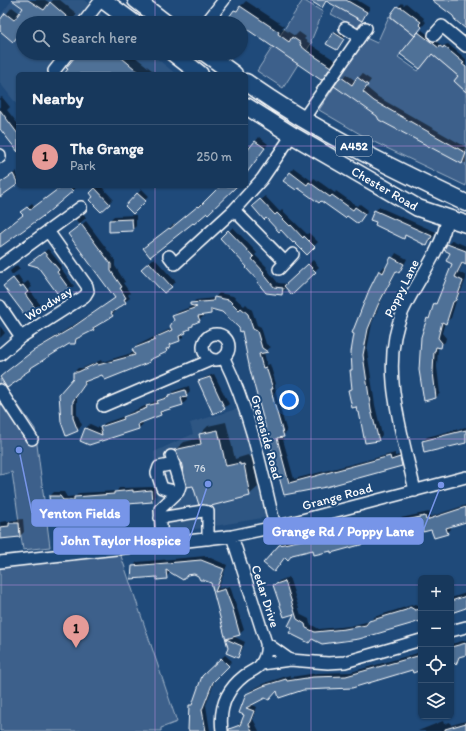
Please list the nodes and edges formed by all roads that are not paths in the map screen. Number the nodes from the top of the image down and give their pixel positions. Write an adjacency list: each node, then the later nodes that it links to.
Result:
1 (102, 0): 4 (street); 5 (highway)
2 (136, 0): 6 (highway)
3 (224, 0): 7 (street)
4 (89, 16)
5 (124, 16)
6 (157, 16)
7 (211, 16)
8 (345, 28): 19 (street)
9 (434, 35): 10 (street)
10 (466, 46)
11 (63, 60): 14 (street)
12 (191, 60): 15 (highway)
13 (215, 60): 16 (highway)
14 (54, 71)
15 (199, 72)
16 (231, 72)
17 (248, 83): 19 (highway, Chester Road / A452)
18 (248, 107): 20 (highway, Chester Road / A452)
19 (304, 118): 21 (highway, Chester Road / A452)
20 (292, 134): 22 (highway, Chester Road / A452); 25 (street)
21 (418, 180): 22 (highway); 23 (highway, Chester Road / A452)
22 (407, 201): 26 (highway, Chester Road / A452)
23 (466, 203)
24 (81, 208): 28 (street)
25 (234, 210): 29 (street); 30 (street)
26 (447, 218): 27 (highway, Chester Road / A452); 41 (street, Poppy Lane)
27 (466, 224)
28 (48, 230): 31 (street); 33 (street, Woodway)
29 (286, 262)
30 (174, 264)
31 (0, 266)
32 (0, 306): 33 (street, Woodway)
33 (21, 337): 34 (street, Woodway)
34 (0, 355)
35 (224, 358): 36 (street); 36 (street); 44 (street, Greenside Road)
36 (211, 360): 38 (street)
37 (0, 390): 39 (street)
38 (103, 406)
39 (32, 439)
40 (466, 477): 41 (street, Grange Road)
41 (415, 491): 44 (street, Grange Road)
42 (178, 492): 42 (street); 43 (street)
43 (160, 518): 46 (street); 47 (street)
44 (275, 527): 45 (street, Grange Road)
45 (232, 536): 46 (street, Grange Road); 52 (street, Cedar Drive)
46 (208, 539): 47 (street, Grange Road)
47 (162, 544): 48 (street, Grange Road)
48 (0, 562)
49 (466, 627): 50 (street)
50 (454, 630)
51 (418, 641): 53 (street)
52 (266, 643): 53 (street); 54 (street, Cedar Drive)
53 (290, 660): 54 (street)
54 (261, 664): 55 (street)
55 (222, 731)

